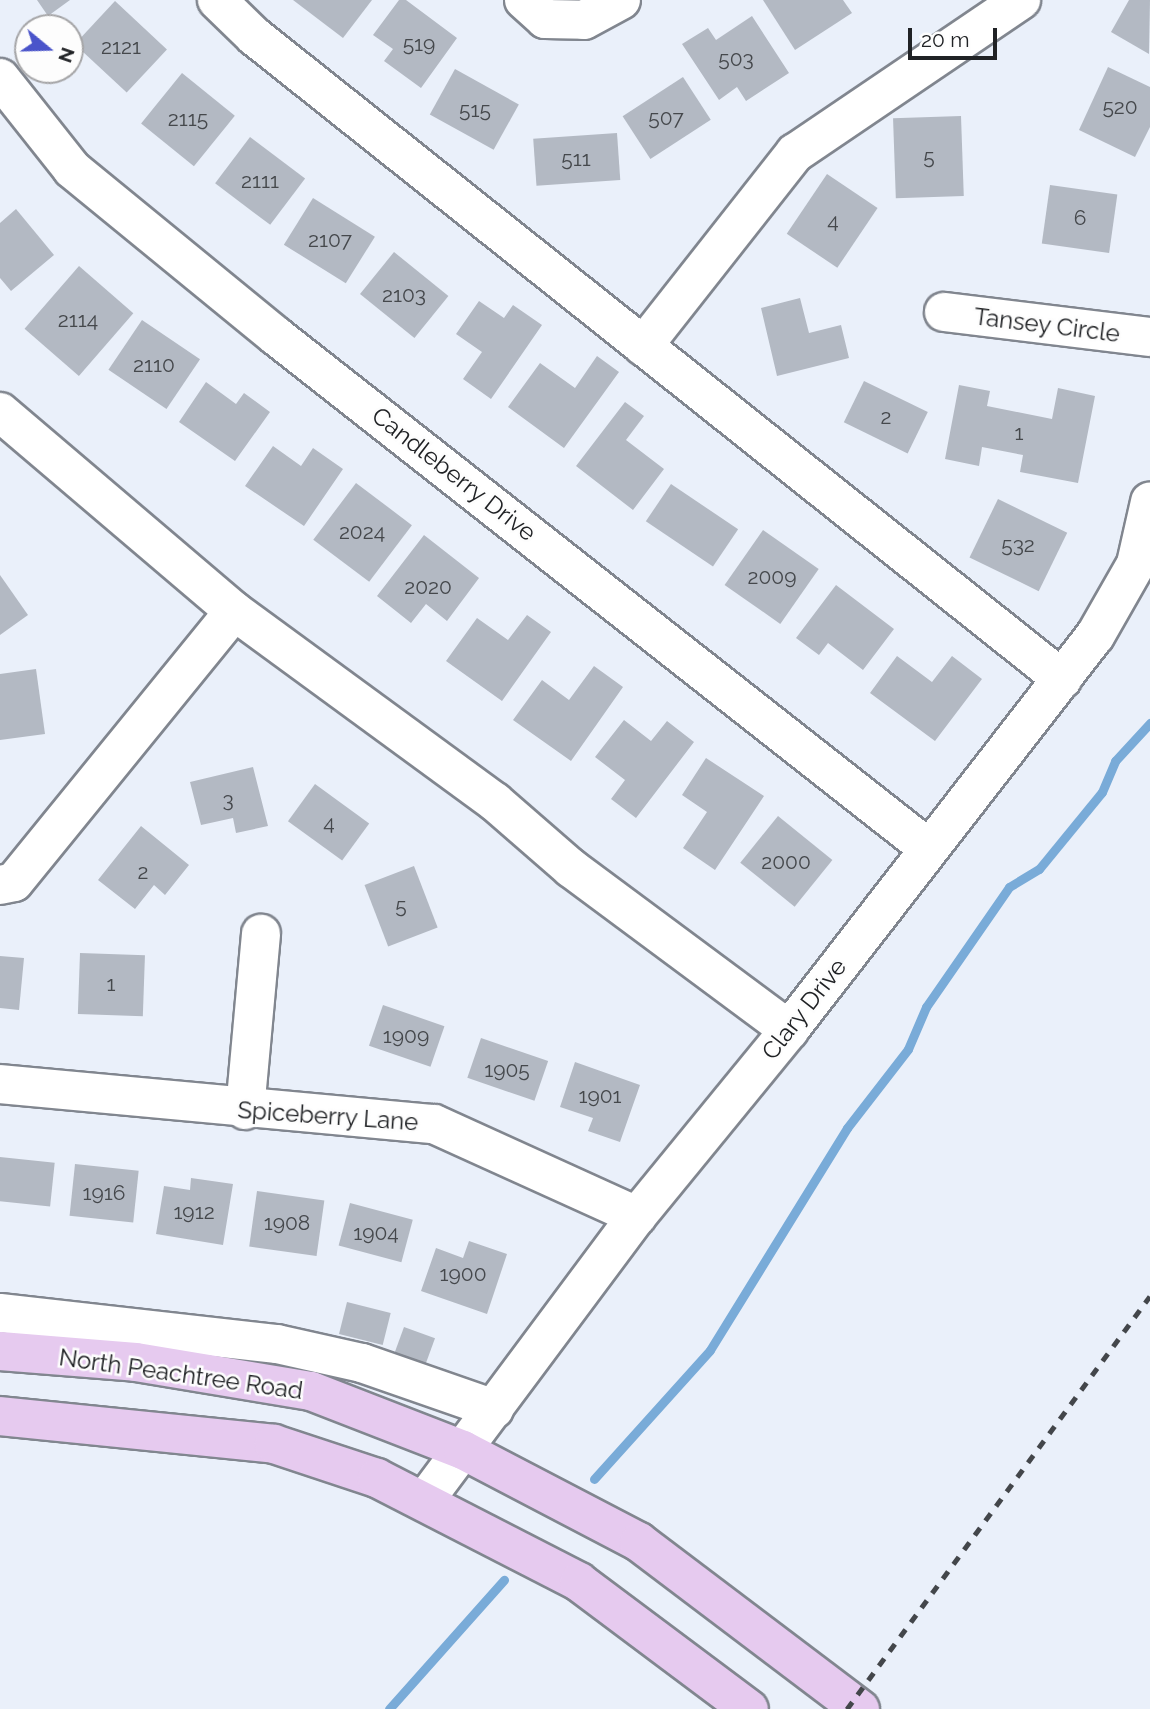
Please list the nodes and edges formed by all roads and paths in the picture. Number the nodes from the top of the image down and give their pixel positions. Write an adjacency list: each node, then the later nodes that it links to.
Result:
1 (217, 0): 8 (street)
2 (524, 0): 3 (street)
3 (621, 0)
4 (1021, 0): 8 (street)
5 (0, 78): 13 (street, Candleberry Drive)
6 (944, 313): 7 (street, Tansey Circle)
7 (1150, 337)
8 (643, 346): 12 (street)
9 (0, 412): 11 (street)
10 (1150, 502): 12 (street, Clary Drive)
11 (233, 611): 14 (street); 16 (street)
12 (1062, 679): 13 (street, Clary Drive)
13 (929, 849): 16 (street, Clary Drive)
14 (0, 886)
15 (261, 934): 18 (street)
16 (789, 1030): 19 (street, Clary Drive)
17 (0, 1084): 18 (street, Spiceberry Lane)
18 (245, 1110): 19 (street, Spiceberry Lane)
19 (637, 1216): 22 (street, Clary Drive)
20 (0, 1313): 22 (street)
21 (0, 1351): 24 (main road, North Peachtree Road)
22 (494, 1409): 24 (street, Clary Drive)
23 (0, 1416): 25 (main road)
24 (463, 1450): 25 (street, Clary Drive); 27 (main road, North Peachtree Road)
25 (425, 1500): 26 (main road)
26 (749, 1709)
27 (860, 1709)

